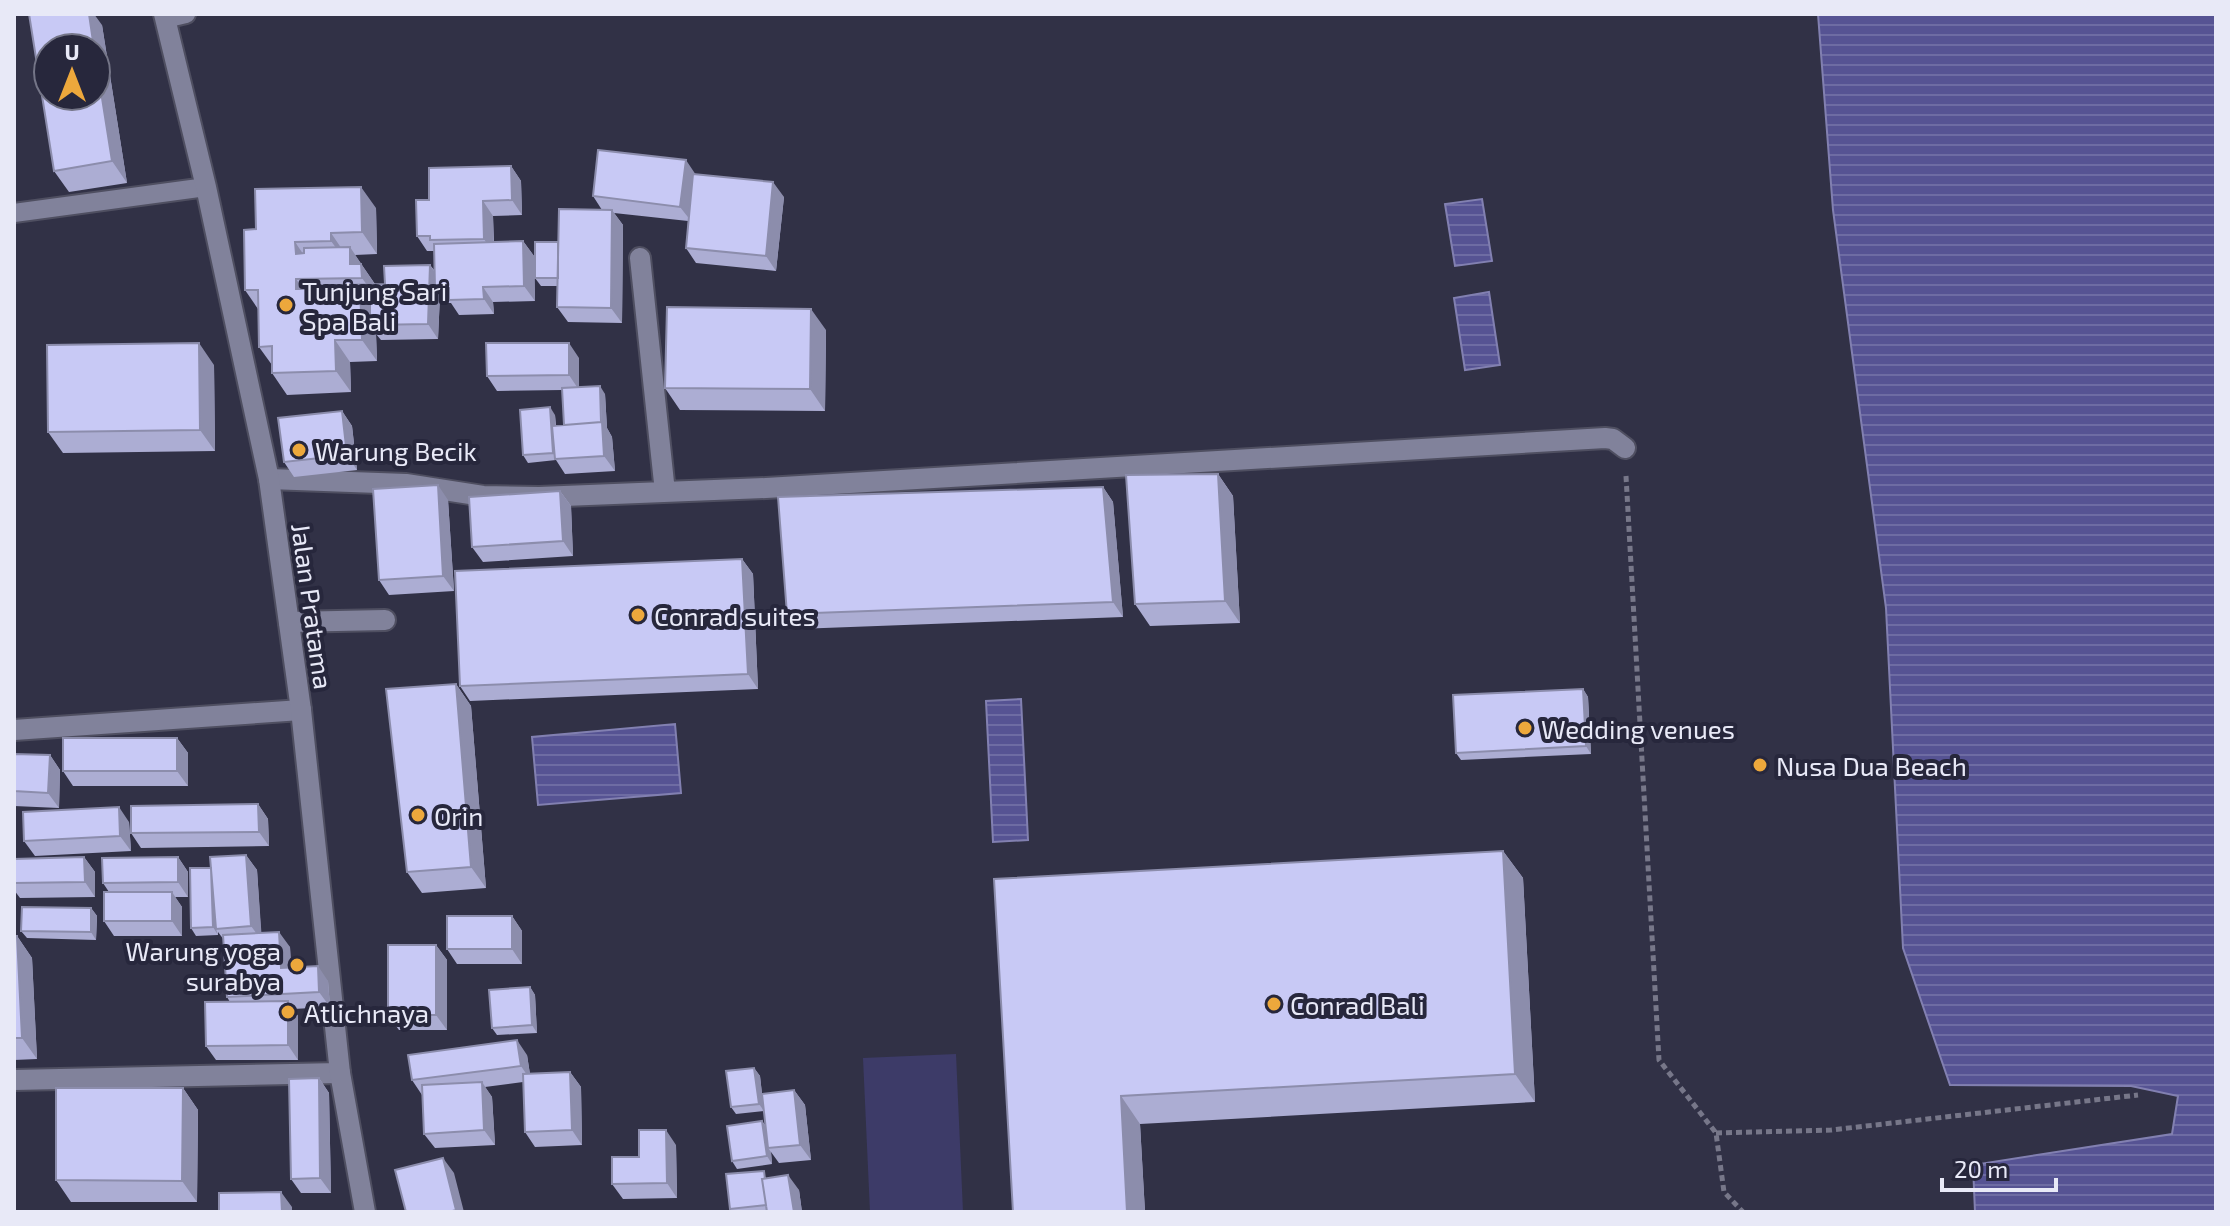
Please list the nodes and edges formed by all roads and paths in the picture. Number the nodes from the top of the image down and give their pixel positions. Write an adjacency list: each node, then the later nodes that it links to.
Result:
1 (186, 14): 2 (lane)
2 (164, 17): 3 (street, Jalan Pratama)
3 (206, 187): 4 (lane); 7 (street, Jalan Pratama)
4 (14, 213)
5 (640, 258): 8 (street)
6 (1625, 448): 8 (street); 16 (path)
7 (269, 479): 8 (street); 10 (street, Jalan Pratama)
8 (665, 492)
9 (385, 620): 10 (street)
10 (289, 622): 11 (street, Jalan Pratama)
11 (301, 710): 12 (street); 13 (street, Jalan Pratama)
12 (14, 730)
13 (340, 1073): 14 (street); 17 (street, Jalan Pratama)
14 (14, 1080)
15 (2138, 1095): 16 (path)
16 (1716, 1133): 18 (path)
17 (365, 1212)
18 (1743, 1212)

